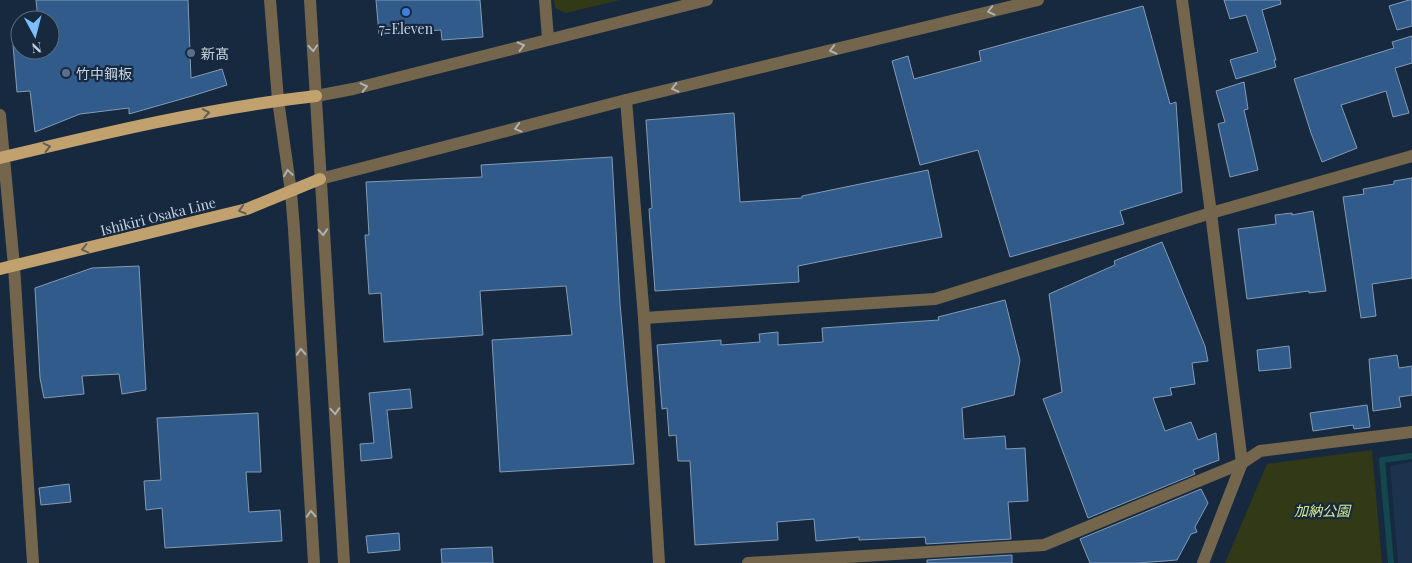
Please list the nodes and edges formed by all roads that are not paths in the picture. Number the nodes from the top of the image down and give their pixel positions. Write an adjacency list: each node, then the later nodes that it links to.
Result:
1 (270, 0): 10 (street)
2 (310, 0): 9 (street, one-way to 9)
3 (545, 0): 8 (street)
4 (707, 0): 7 (street)
5 (1038, 0): 11 (street, one-way to 11)
6 (1182, 0): 17 (street)
7 (679, 4): 8 (street)
8 (548, 40): 9 (street, one-way to 8)
9 (316, 96): 10 (main road); 15 (street)
10 (278, 100): 14 (main road, one-way to 10); 16 (street, one-way to 10)
11 (626, 100): 15 (street, one-way to 15); 20 (street)
12 (0, 115): 14 (street)
13 (1412, 156): 17 (street)
14 (2, 158): 18 (street)
15 (320, 179): 16 (main road, Ishikiri Osaka Line); 25 (street, one-way to 25)
16 (291, 192): 18 (main road, Ishikiri Osaka Line, one-way to 18); 24 (street, one-way to 16)
17 (1212, 213): 20 (street); 22 (street)
18 (14, 266): 19 (main road, Ishikiri Osaka Line); 23 (street)
19 (0, 269)
20 (644, 318): 26 (street)
21 (1412, 432): 22 (street)
22 (1242, 463): 27 (street); 28 (street)
23 (32, 563)
24 (314, 563)
25 (344, 563)
26 (659, 563)
27 (748, 563)
28 (1203, 563)

